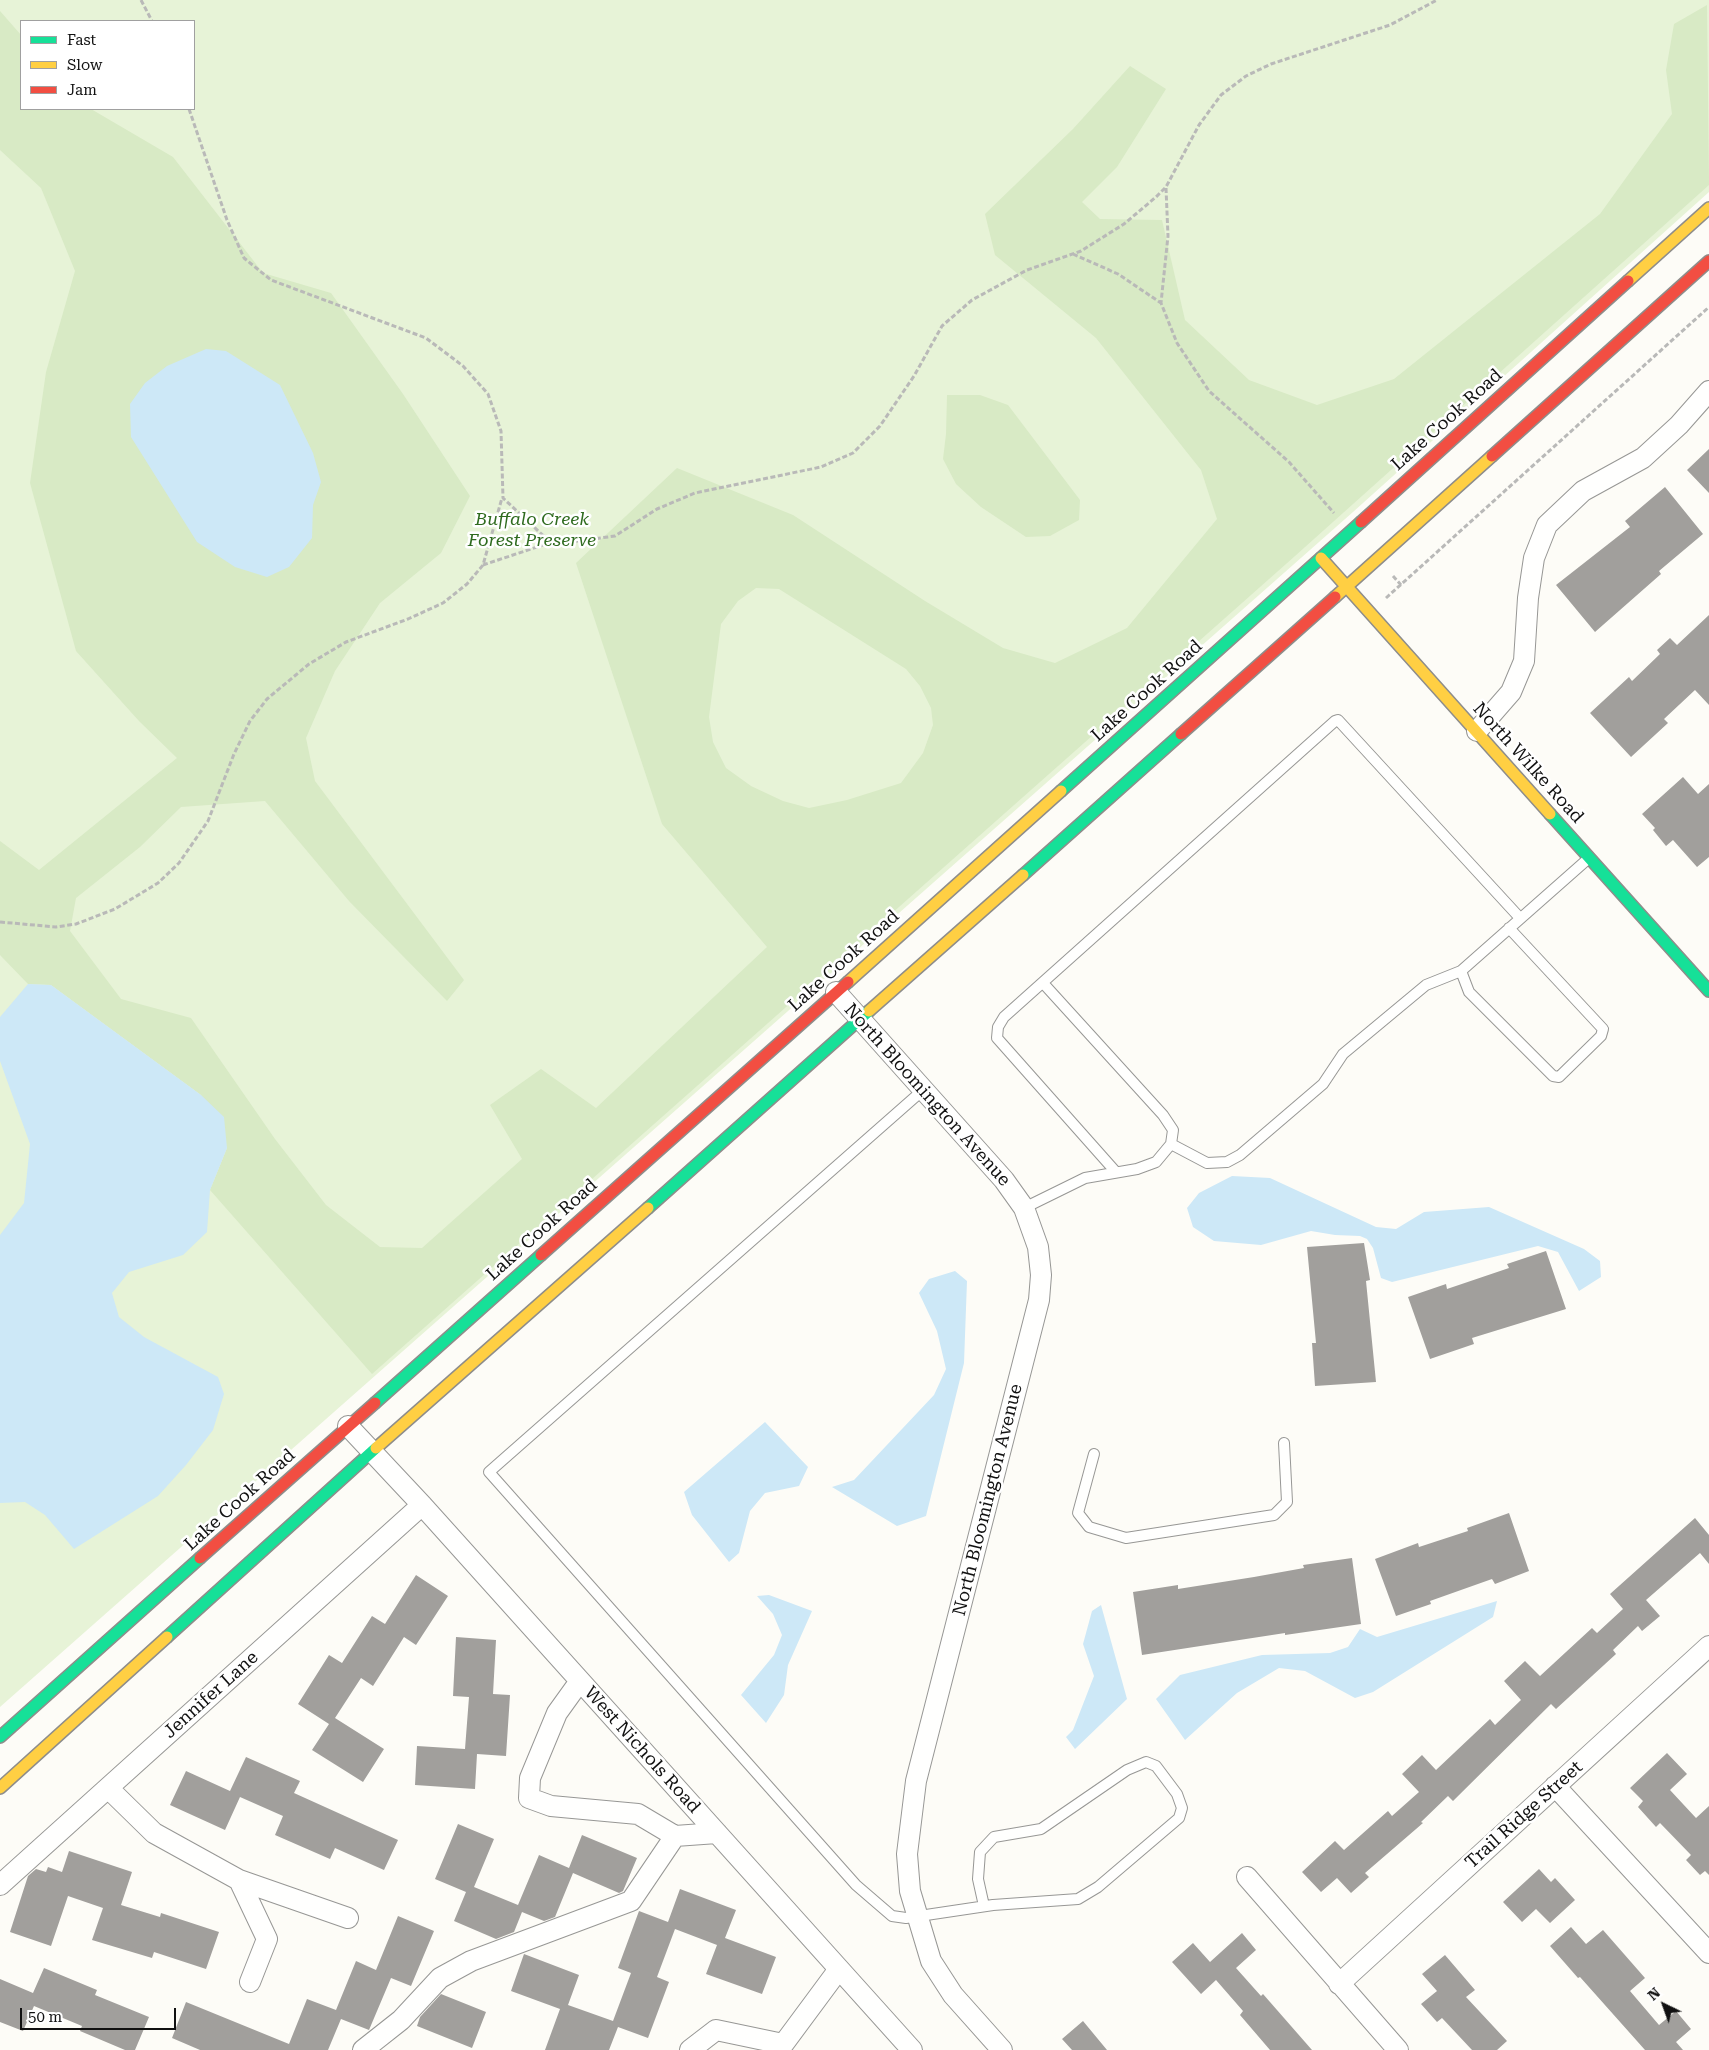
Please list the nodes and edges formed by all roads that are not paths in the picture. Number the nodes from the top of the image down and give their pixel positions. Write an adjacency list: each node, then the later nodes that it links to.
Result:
1 (1709, 208): 4 (main road, Lake Cook Road)
2 (1709, 261): 5 (main road)
3 (1709, 391): 6 (street)
4 (1321, 558): 5 (main road, North Wilke Road); 13 (main road, Lake Cook Road)
5 (1346, 587): 6 (main road, North Wilke Road); 14 (main road)
6 (1477, 731): 7 (main road, North Wilke Road)
7 (1590, 858): 8 (lane); 12 (main road, North Wilke Road)
8 (1520, 918): 9 (lane); 11 (lane)
9 (1509, 928): 10 (lane); 10 (lane)
10 (1460, 971): 16 (lane)
11 (1043, 983): 16 (lane); 17 (lane)
12 (1709, 991)
13 (836, 992): 14 (street, North Bloomington Avenue); 19 (main road, Lake Cook Road)
14 (860, 1020): 15 (street, North Bloomington Avenue); 21 (main road)
15 (923, 1090): 18 (street, North Bloomington Avenue); 36 (lane)
16 (1171, 1144): 17 (lane)
17 (1114, 1171): 18 (lane)
18 (1024, 1208): 36 (street, North Bloomington Avenue)
19 (348, 1426): 21 (street, West Nichols Road); 26 (main road, Lake Cook Road)
20 (1284, 1443): 22 (lane)
21 (372, 1451): 23 (street, West Nichols Road); 28 (main road)
22 (1094, 1454)
23 (422, 1505): 25 (street, West Nichols Road); 29 (street, Jennifer Lane)
24 (1709, 1646): 27 (street, Trail Ridge Street)
25 (580, 1681): 30 (street, West Nichols Road); 31 (street)
26 (0, 1737)
27 (1555, 1786): 38 (street); 41 (street, Trail Ridge Street)
28 (0, 1788)
29 (108, 1788): 33 (street); 34 (street, Jennifer Lane)
30 (717, 1833): 31 (street); 39 (street, West Nichols Road)
31 (675, 1836): 43 (street)
32 (1247, 1877): 41 (street)
33 (239, 1880): 37 (street); 40 (street)
34 (0, 1886)
35 (984, 1906): 35 (lane); 36 (lane)
36 (917, 1916): 46 (street, North Bloomington Avenue)
37 (348, 1918)
38 (1709, 1953)
39 (839, 1969): 42 (street); 45 (street, West Nichols Road)
40 (250, 1982)
41 (1339, 1984): 47 (street)
42 (781, 2047): 44 (street)
43 (363, 2050)
44 (690, 2050)
45 (912, 2050)
46 (1002, 2050)
47 (1398, 2050)

